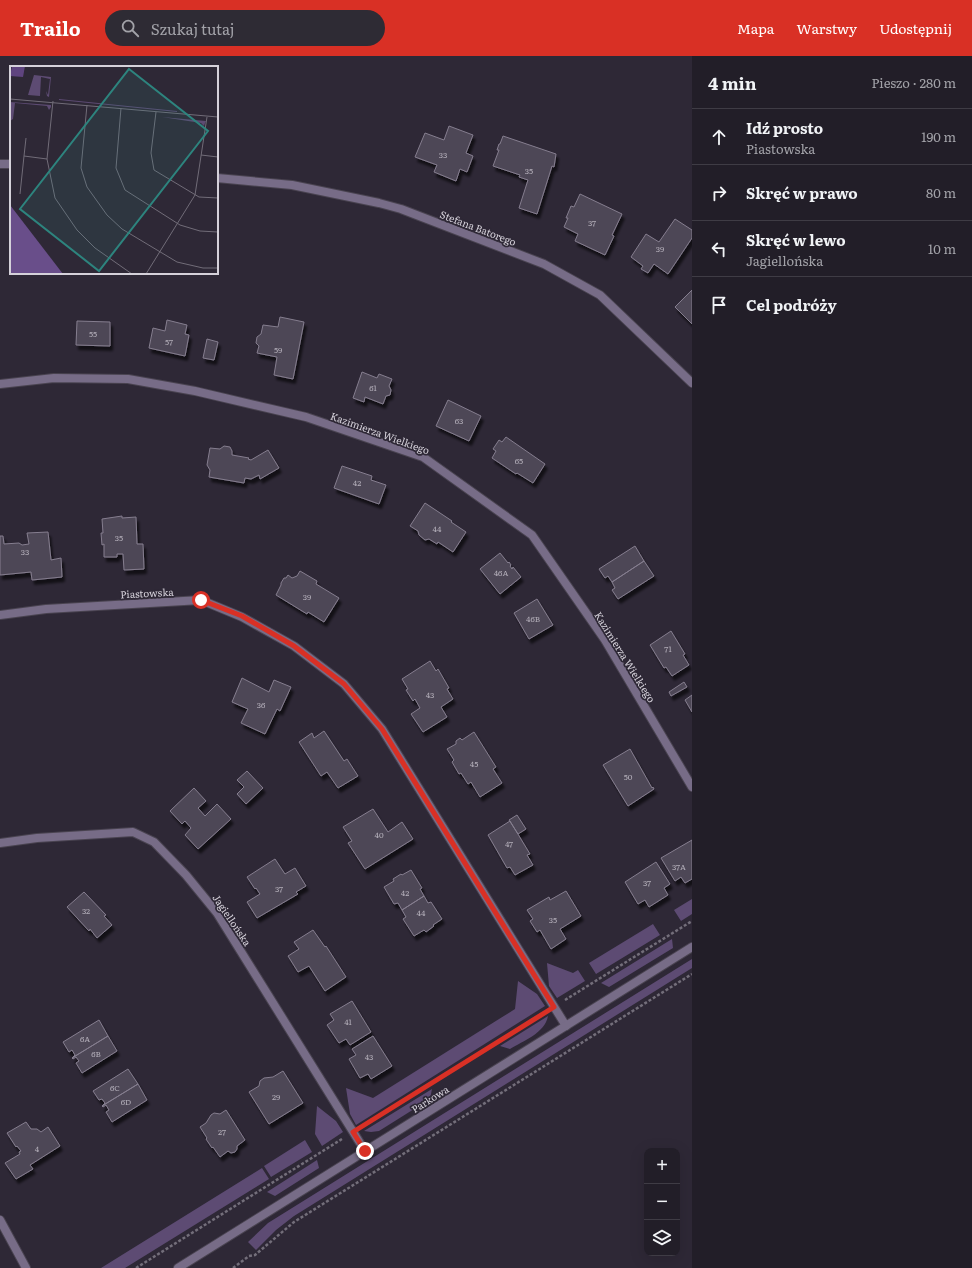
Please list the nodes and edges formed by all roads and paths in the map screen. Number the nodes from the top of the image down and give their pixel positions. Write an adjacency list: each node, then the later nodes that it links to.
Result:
1 (218, 178): 2 (street, Stefana Batorego)
2 (692, 383)
3 (0, 384): 5 (street, Kazimierza Wielkiego)
4 (0, 615): 10 (street, Piastowska)
5 (692, 787)
6 (0, 843): 12 (street, Jagiellońska)
7 (692, 921): 10 (path)
8 (692, 947): 11 (street, Parkowa)
9 (692, 974): 18 (path)
10 (554, 1007): 11 (street, Piastowska); 12 (path)
11 (566, 1026): 13 (street, Parkowa)
12 (353, 1132): 13 (street, Jagiellońska); 16 (path)
13 (365, 1151): 17 (street, Parkowa)
14 (0, 1220): 15 (street)
15 (26, 1268)
16 (136, 1268)
17 (178, 1268)
18 (233, 1268)

